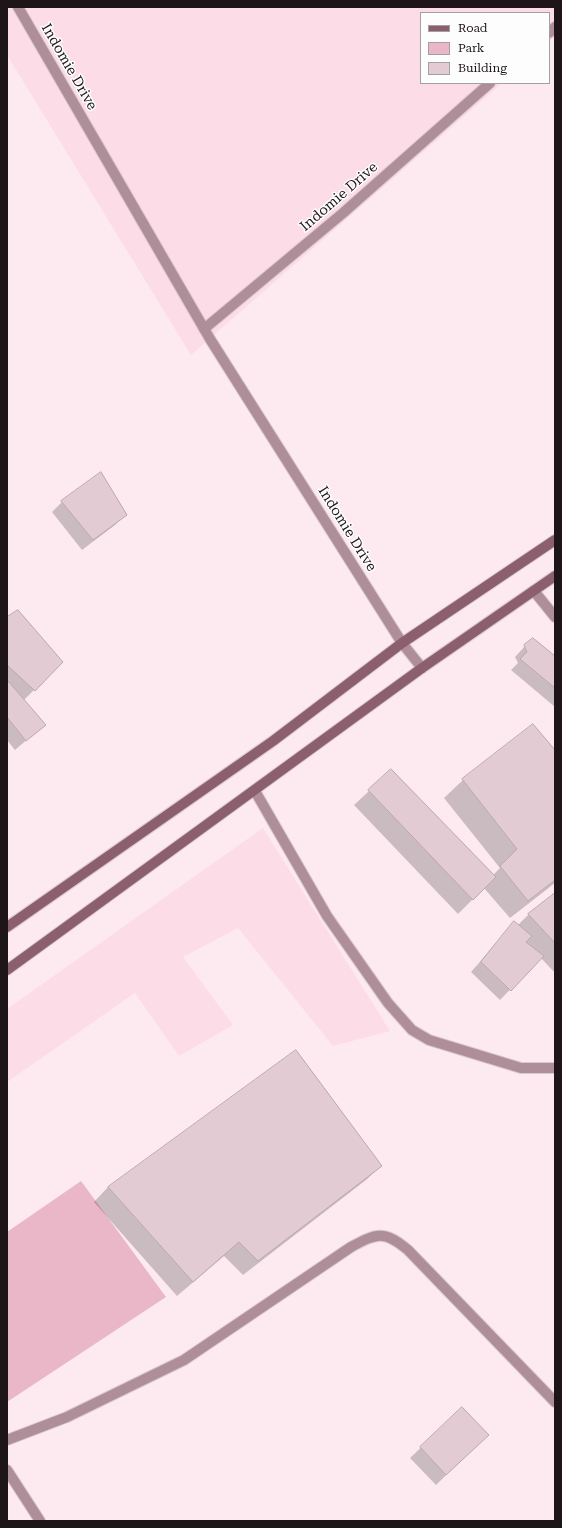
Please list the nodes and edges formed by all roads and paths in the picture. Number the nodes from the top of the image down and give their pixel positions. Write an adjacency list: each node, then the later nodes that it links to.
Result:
1 (18, 7): 3 (street, Indomie Drive)
2 (489, 84): 3 (street, Indomie Drive)
3 (204, 329): 8 (street, Indomie Drive)
4 (555, 540): 8 (main road)
5 (555, 576): 6 (main road)
6 (534, 591): 7 (street); 9 (main road)
7 (555, 617)
8 (402, 643): 9 (street, Indomie Drive); 11 (main road)
9 (422, 668): 10 (main road)
10 (254, 791): 12 (main road); 13 (street)
11 (7, 927)
12 (7, 970)
13 (555, 1068)
14 (555, 1402): 15 (street)
15 (7, 1440)
16 (7, 1470): 17 (street)
17 (40, 1521)

